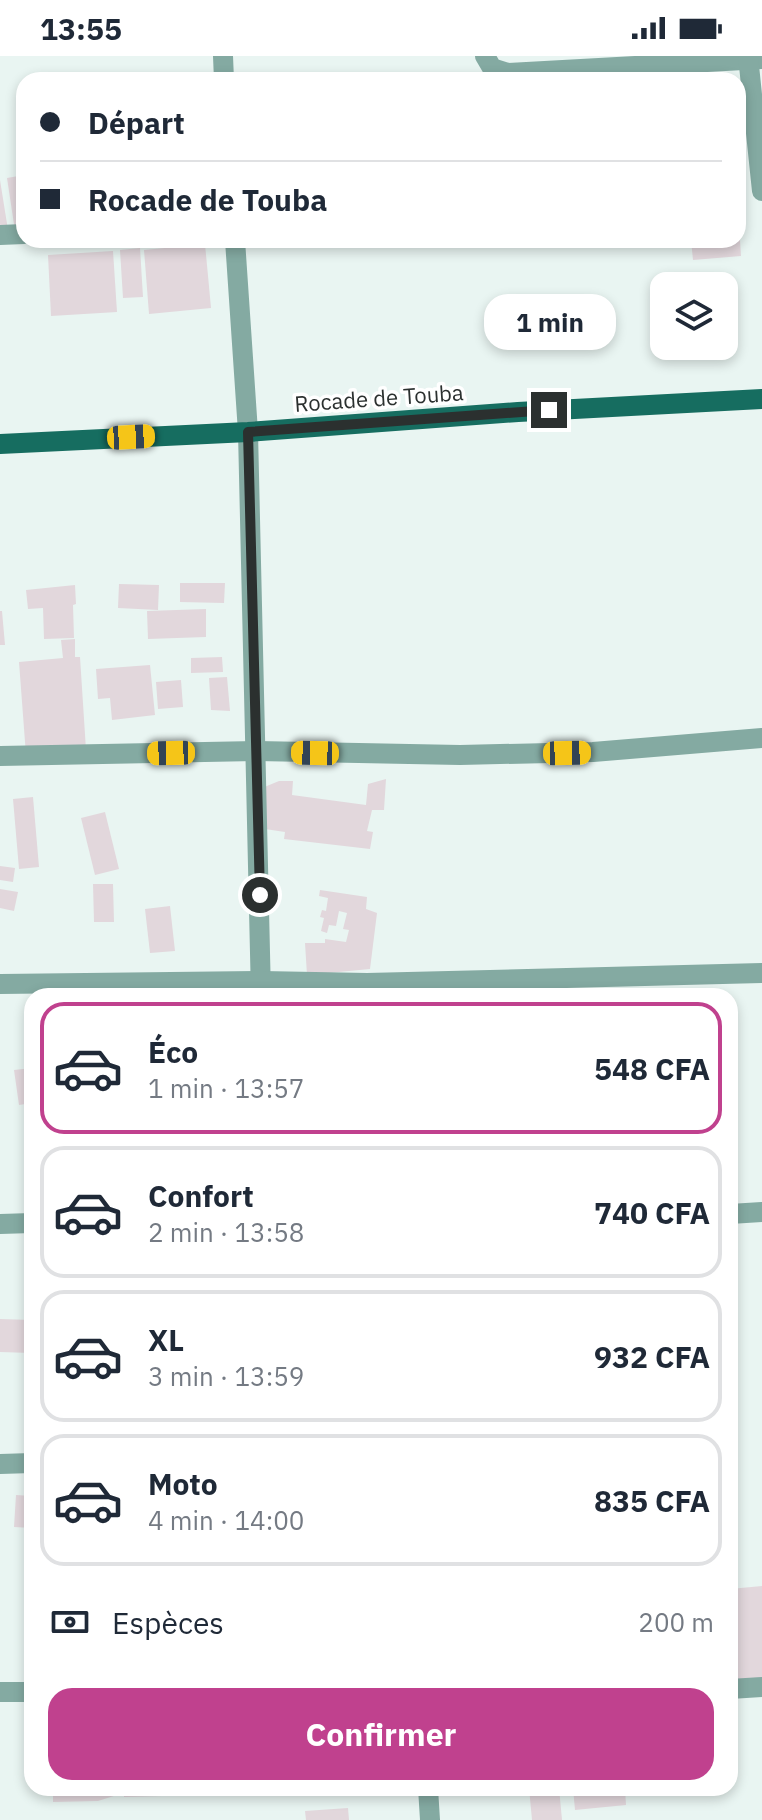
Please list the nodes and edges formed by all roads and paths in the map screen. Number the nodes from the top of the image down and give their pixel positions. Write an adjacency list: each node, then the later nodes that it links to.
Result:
1 (485, 56): 3 (street)
2 (752, 58): 4 (street); 5 (street)
3 (505, 72)
4 (524, 72)
5 (762, 191)
6 (236, 248): 8 (street)
7 (762, 399): 8 (main road, Rocade de Touba)
8 (248, 432): 9 (main road, Rocade de Touba); 11 (street)
9 (0, 444)
10 (762, 738): 11 (street)
11 (257, 751): 12 (street); 15 (street)
12 (0, 756)
13 (762, 973): 16 (street)
14 (0, 984): 15 (street)
15 (262, 988)
16 (393, 988)
17 (762, 1212): 18 (street)
18 (738, 1214)
19 (24, 1223): 20 (street)
20 (0, 1224)
21 (24, 1463): 22 (street)
22 (0, 1464)
23 (762, 1687): 24 (street)
24 (738, 1688)
25 (0, 1692): 26 (street)
26 (24, 1692)
27 (428, 1796): 28 (street)
28 (430, 1820)

